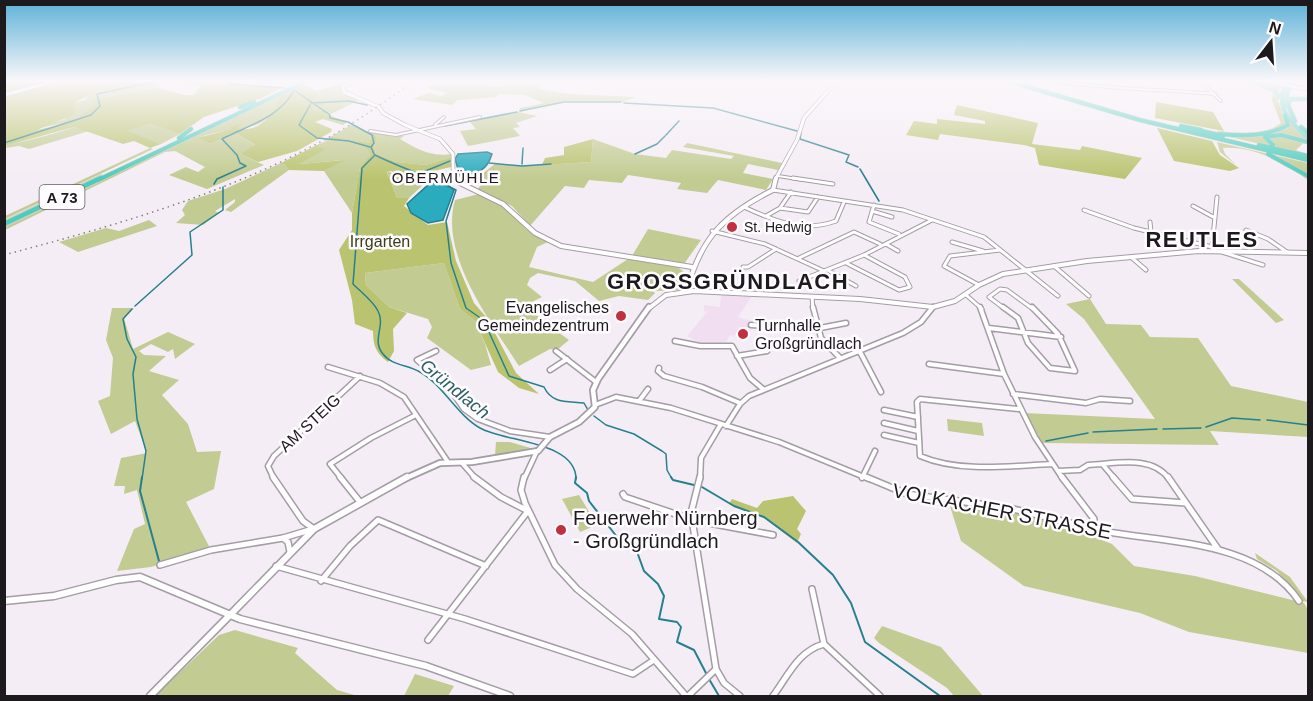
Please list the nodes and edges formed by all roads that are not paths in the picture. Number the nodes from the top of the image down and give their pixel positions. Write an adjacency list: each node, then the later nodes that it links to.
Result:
1 (234, 114): 19 (highway, A 73)
2 (385, 114): 16 (street)
3 (808, 114): 22 (street)
4 (1119, 114): 11 (highway)
5 (1129, 114): 21 (highway)
6 (1130, 114): 13 (highway)
7 (1292, 114): 18 (highway)
8 (1285, 115): 13 (highway); 18 (highway)
9 (444, 117): 12 (street)
10 (480, 117): 12 (street)
11 (1140, 120): 20 (highway); 21 (highway)
12 (434, 126): 16 (street)
13 (1181, 126): 21 (highway)
14 (191, 129): 19 (highway)
15 (370, 130): 16 (street)
16 (419, 130): 61 (street)
17 (208, 131): 19 (highway)
18 (1308, 137): 21 (highway)
19 (172, 143): 40 (highway, A 73)
20 (1236, 146): 21 (highway); 23 (highway)
21 (1308, 158)
22 (778, 176): 24 (street); 25 (street)
23 (1308, 176)
24 (833, 184)
25 (773, 190): 26 (street); 32 (street)
26 (790, 192): 27 (street); 33 (street)
27 (818, 197): 29 (street); 33 (street)
28 (1217, 197): 38 (street)
29 (844, 202): 30 (street); 36 (street)
30 (874, 205): 35 (street); 39 (street)
31 (1193, 206): 38 (street)
32 (744, 207): 36 (street); 43 (street)
33 (780, 208): 36 (street)
34 (1084, 210): 44 (street)
35 (872, 211): 37 (street); 45 (street)
36 (765, 217)
37 (892, 217)
38 (1215, 218): 49 (street)
39 (933, 220): 45 (street); 50 (street)
40 (4, 222)
41 (1150, 222): 44 (street)
42 (1246, 230): 53 (street)
43 (712, 231): 48 (street); 61 (street)
44 (1151, 232): 49 (street)
45 (899, 234): 47 (street)
46 (952, 242): 52 (street)
47 (883, 244): 51 (street); 55 (street); 57 (street)
48 (776, 249): 57 (street); 62 (street)
49 (1215, 249): 53 (street); 56 (street); 59 (street)
50 (1001, 250): 52 (street); 63 (street)
51 (898, 251)
52 (986, 252): 67 (street)
53 (1287, 252): 54 (street)
54 (1308, 253)
55 (864, 255): 58 (street); 58 (street)
56 (1131, 257): 60 (street); 64 (street)
57 (799, 258): 65 (street)
58 (845, 263): 65 (street)
59 (1263, 265)
60 (1054, 266): 63 (street); 73 (street)
61 (692, 267): 69 (street)
62 (742, 267)
63 (1026, 270): 67 (street); 71 (street)
64 (1146, 270)
65 (826, 271): 66 (street); 68 (street)
66 (799, 281)
67 (979, 285): 70 (street)
68 (856, 286)
69 (690, 291): 72 (street); 95 (street)
70 (965, 294): 74 (street); 77 (street)
71 (1058, 296)
72 (812, 297): 74 (street); 78 (street)
73 (1089, 297)
74 (933, 307): 85 (street)
75 (846, 323): 78 (street)
76 (751, 325): 78 (street)
77 (989, 328): 79 (street); 93 (street)
78 (815, 329): 87 (street)
79 (1023, 332): 80 (street); 80 (street); 80 (street)
80 (1061, 337)
81 (675, 341): 86 (street)
82 (436, 351): 112 (street)
83 (556, 351): 88 (street)
84 (767, 351): 86 (street)
85 (860, 352): 87 (street); 98 (street)
86 (737, 356): 97 (street)
87 (840, 358): 97 (street)
88 (567, 359): 92 (street); 95 (street)
89 (929, 364): 93 (street)
90 (327, 367): 94 (street)
91 (659, 368): 102 (street)
92 (550, 370)
93 (1004, 374): 99 (street)
94 (360, 376): 106 (street); 130 (street, AM STEIG)
95 (596, 382): 103 (street)
96 (648, 389): 100 (street)
97 (763, 389): 102 (street)
98 (881, 392)
99 (1012, 394): 101 (street); 104 (street)
100 (639, 401): 103 (street, VOLKACHER STRASSE); 109 (street, VOLKACHER STRASSE)
101 (1130, 401)
102 (740, 404): 109 (street)
103 (595, 405): 112 (street)
104 (1019, 409): 107 (street); 118 (street)
105 (884, 410): 107 (street)
106 (416, 415): 116 (street); 123 (street)
107 (918, 417): 110 (street)
108 (884, 423): 110 (street)
109 (723, 425): 121 (street, VOLKACHER STRASSE); 128 (street)
110 (918, 431): 113 (street)
111 (884, 435): 113 (street)
112 (548, 438): 114 (street)
113 (919, 443): 118 (street)
114 (539, 450): 117 (street); 124 (street)
115 (874, 451): 121 (street)
116 (448, 462): 117 (street); 123 (street)
117 (462, 463): 126 (street)
118 (1052, 464): 120 (street)
119 (1103, 464): 120 (street); 125 (street); 125 (street)
120 (1058, 471): 129 (street)
121 (862, 478): 129 (street, VOLKACHER STRASSE)
122 (623, 494): 128 (street)
123 (360, 502): 130 (street)
124 (525, 503): 126 (street); 127 (street)
125 (1187, 503): 133 (street)
126 (519, 507): 127 (street)
127 (528, 511): 137 (street); 146 (street)
128 (693, 520): 131 (street); 147 (street)
129 (1093, 526): 133 (street, VOLKACHER STRASSE)
130 (311, 531): 132 (street); 134 (street)
131 (773, 535)
132 (283, 538): 134 (street); 135 (street)
133 (1218, 550): 141 (street, VOLKACHER STRASSE)
134 (290, 552): 136 (street)
135 (160, 565)
136 (276, 566): 138 (street); 143 (street)
137 (486, 566): 138 (street); 142 (street)
138 (321, 581): 142 (street)
139 (812, 589): 145 (street)
140 (4, 601): 143 (street)
141 (1299, 601)
142 (447, 614): 144 (street); 146 (street)
143 (230, 615): 148 (street); 149 (street)
144 (428, 640)
145 (824, 645): 152 (street); 153 (street)
146 (654, 660): 150 (street)
147 (713, 670): 150 (street); 151 (street)
148 (150, 696)
149 (510, 696)
150 (687, 696)
151 (740, 696)
152 (773, 696)
153 (880, 696)

